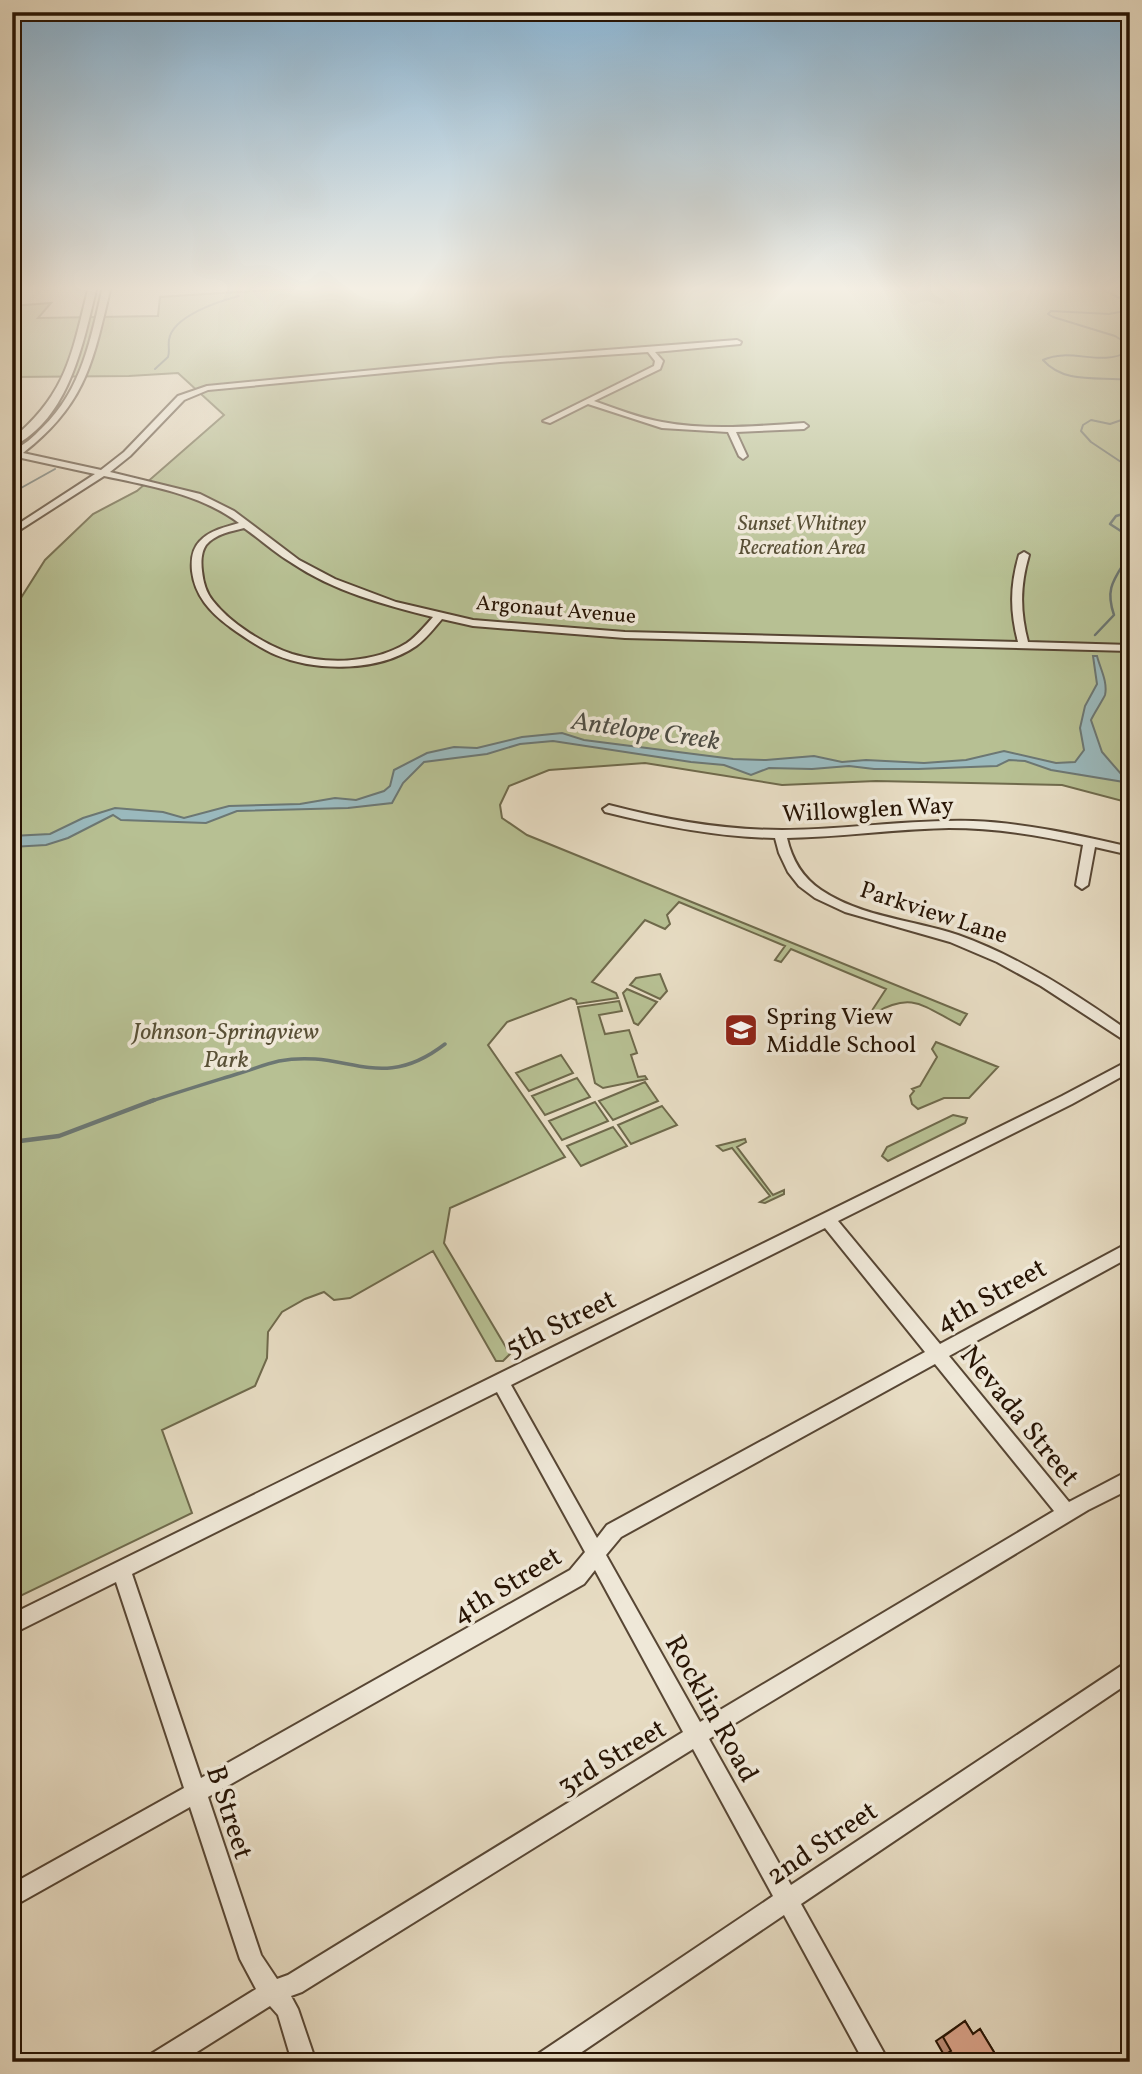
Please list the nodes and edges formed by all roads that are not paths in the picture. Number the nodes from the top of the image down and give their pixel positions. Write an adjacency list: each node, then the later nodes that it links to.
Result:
1 (66, 383): 9 (street)
2 (80, 383): 9 (street)
3 (262, 383): 11 (street)
4 (626, 383): 5 (street)
5 (589, 402): 6 (street); 8 (street)
6 (547, 421)
7 (804, 426): 8 (street)
8 (731, 429): 10 (street)
9 (13, 452): 11 (street, Argonaut Avenue)
10 (743, 456)
11 (103, 473): 12 (street, Argonaut Avenue); 13 (street)
12 (247, 524): 15 (street, Argonaut Avenue); 15 (street)
13 (12, 532)
14 (1024, 555): 16 (street)
15 (439, 616): 16 (street, Argonaut Avenue)
16 (1024, 646): 17 (street, Argonaut Avenue)
17 (1130, 648)
18 (609, 809): 19 (street, Willowglen Way)
19 (780, 834): 20 (street, Willowglen Way); 23 (street, Parkview Lane)
20 (1090, 842): 21 (street, Willowglen Way); 22 (street)
21 (1130, 850)
22 (1082, 885)
23 (1130, 1040)
24 (1130, 1065): 25 (street, 5th Street)
25 (827, 1219): 27 (street, Nevada Street); 28 (street, 5th Street)
26 (1130, 1249): 27 (street, 4th Street)
27 (938, 1354): 30 (street, Nevada Street); 31 (street, 4th Street)
28 (500, 1381): 31 (street, Rocklin Road); 32 (street, 5th Street)
29 (1130, 1479): 30 (street, 3rd Street)
30 (1067, 1513): 35 (street, 3rd Street)
31 (596, 1556): 35 (street, Rocklin Road); 36 (street, 4th Street)
32 (122, 1571): 33 (street, 5th Street); 36 (street, B Street)
33 (12, 1624)
34 (1130, 1670): 38 (street, 2nd Street)
35 (697, 1737): 38 (street, Rocklin Road); 39 (street, 3rd Street)
36 (196, 1795): 37 (street, 4th Street); 39 (street, B Street)
37 (12, 1896)
38 (788, 1901): 42 (street, 2nd Street); 43 (street, Rocklin Road)
39 (272, 1992): 40 (street, 3rd Street); 41 (street, B Street)
40 (159, 2062)
41 (304, 2062)
42 (546, 2062)
43 (877, 2062)

